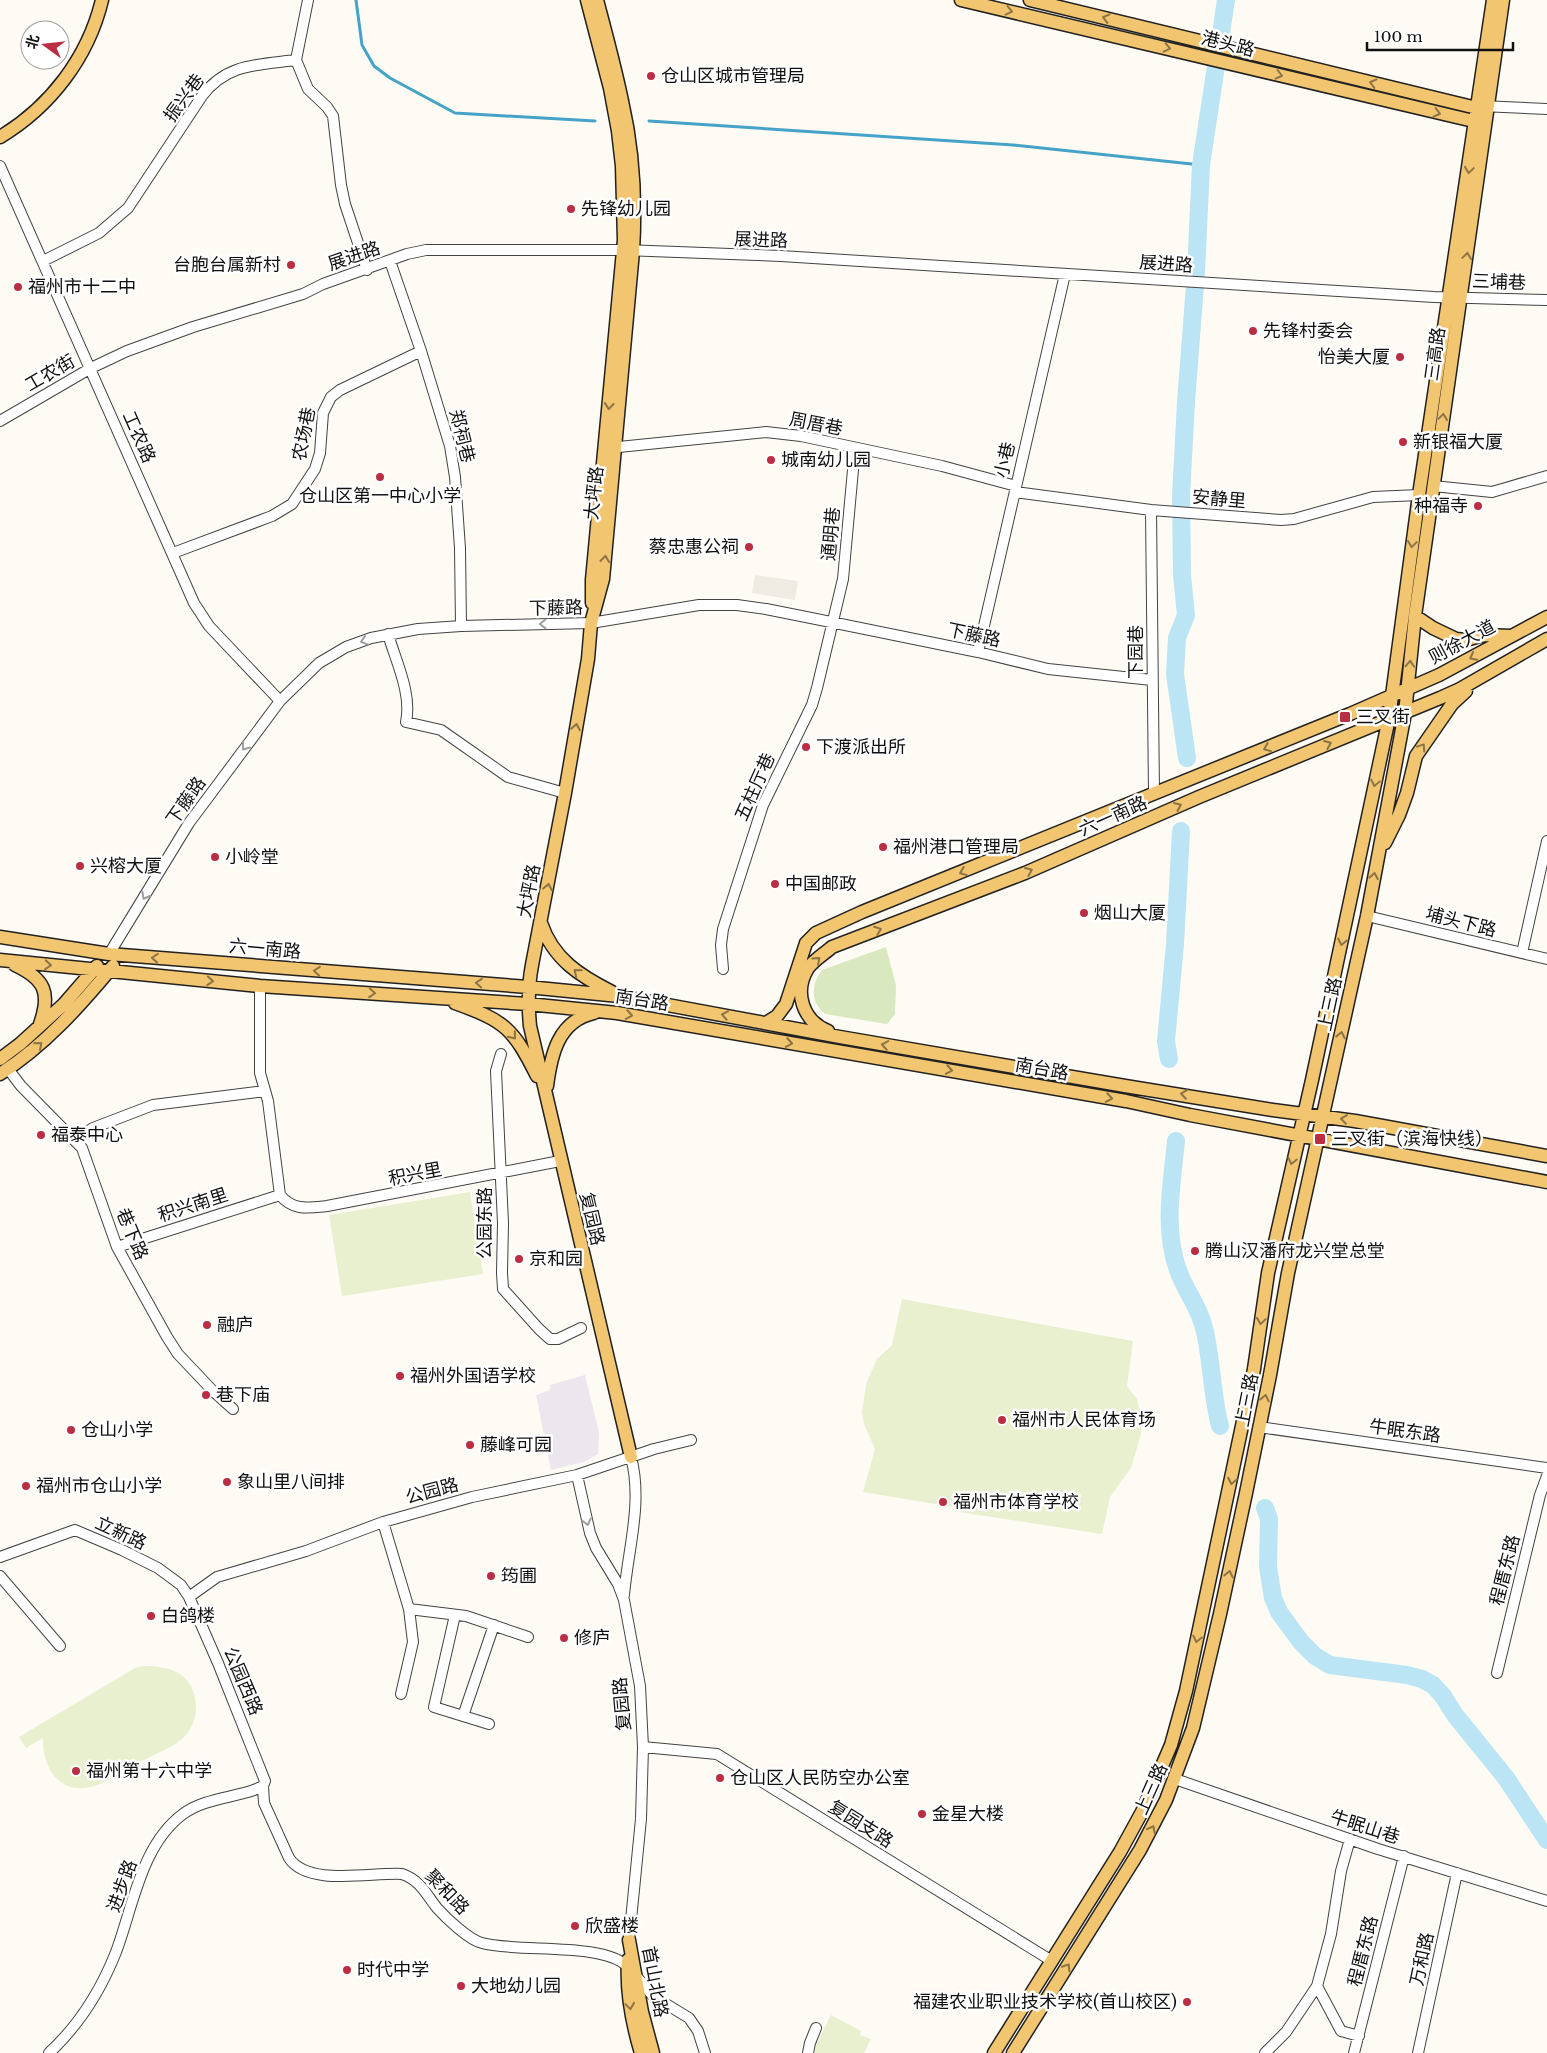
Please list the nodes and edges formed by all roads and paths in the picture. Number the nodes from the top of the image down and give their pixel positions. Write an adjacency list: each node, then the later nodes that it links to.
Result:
1 (102, 0): 14 (main road)
2 (308, 0): 9 (street)
3 (587, 0): 10 (main road)
4 (597, 0): 10 (main road)
5 (961, 0): 13 (main road, 港头路, one-way to 13)
6 (1030, 0): 11 (main road, 港头路, one-way to 6)
7 (1494, 0): 11 (main road, 三高路)
8 (1503, 0): 11 (main road, 三高路)
9 (296, 60): 17 (street, 振兴巷); 19 (street)
10 (618, 103): 16 (main road, 大坪路)
11 (1483, 107): 12 (street); 13 (main road, 三高路)
12 (1547, 108)
13 (1481, 123): 21 (main road, 三高路)
14 (0, 137)
15 (0, 166): 17 (street, 工农路)
16 (629, 250): 18 (street, 展进路); 20 (street, 展进路); 26 (main road, 大坪路)
17 (43, 261): 24 (street, 工农路)
18 (390, 261): 19 (street, 展进路); 23 (street, 郑祠巷)
19 (367, 270): 24 (street, 展进路)
20 (1064, 274): 21 (street, 展进路); 30 (street, 小巷)
21 (1456, 298): 22 (street, 三埔巷); 29 (main road, 三高路, one-way to 21); 31 (main road, 三高路)
22 (1547, 300)
23 (421, 351): 33 (street, 农场巷); 38 (street, 郑祠巷)
24 (90, 368): 25 (street, 工农街); 33 (street, 工农路)
25 (0, 421)
26 (610, 448): 27 (street, 周厝巷); 36 (main road, 大坪路)
27 (855, 448): 30 (street, 周厝巷); 37 (street, 通明巷)
28 (1547, 476): 29 (street)
29 (1433, 486): 34 (main road, 三高路)
30 (1015, 489): 32 (street, 安静里); 42 (street, 小巷)
31 (1419, 495): 32 (street, 安静里); 46 (main road, 三高路, one-way to 46)
32 (1151, 510): 44 (street, 下园巷)
33 (173, 553): 47 (street, 工农路)
34 (1415, 616): 40 (main road); 45 (main road, 三高路, one-way to 34)
35 (1547, 617): 40 (main road, 则徐大道)
36 (592, 623): 37 (street, 下藤路); 38 (street, 下藤路, one-way to 38); 50 (main road, 大坪路, one-way to 36)
37 (834, 623): 42 (street, 下藤路); 62 (street, 五柱厅巷)
38 (461, 626): 39 (street, 下藤路)
39 (388, 634): 47 (street, 下藤路, one-way to 47); 50 (street)
40 (1511, 636): 45 (main road, 则徐大道, one-way to 45)
41 (1546, 640): 43 (main road)
42 (978, 652): 44 (street, 下藤路)
43 (1513, 658): 48 (main road); 53 (main road, one-way to 43)
44 (1152, 680): 51 (street, 下园巷)
45 (1409, 688): 46 (main road, 则徐大道); 48 (main road, 三高路)
46 (1392, 695): 49 (main road, 上三路); 51 (main road, 六一南路, one-way to 51)
47 (280, 701): 58 (street, 下藤路, one-way to 58)
48 (1405, 713): 49 (main road, 六一南路); 53 (main road, 上三路)
49 (1389, 718): 73 (main road, 六一南路, one-way to 49); 78 (main road, 上三路, one-way to 78)
50 (565, 792): 55 (main road, 大坪路, one-way to 50)
51 (1154, 794): 71 (main road, 六一南路, one-way to 71)
52 (1547, 841): 57 (street)
53 (1378, 856): 54 (main road, 上三路, one-way to 53)
54 (1367, 916): 57 (street, 埔头下路); 79 (main road, 上三路, one-way to 54)
55 (541, 922): 66 (main road, 大坪路); 67 (main road, one-way to 55)
56 (0, 937): 58 (main road, 六一南路)
57 (1522, 953): 60 (street, 埔头下路)
58 (109, 954): 59 (main road, 六一南路); 63 (main road)
59 (122, 954): 64 (main road); 66 (main road, 六一南路, one-way to 59)
60 (1547, 959)
61 (3, 960): 63 (main road, 六一南路, one-way to 63); 72 (main road)
62 (723, 969)
63 (93, 970): 64 (main road, 六一南路); 72 (main road)
64 (109, 971): 65 (main road, 六一南路, one-way to 65); 75 (main road, one-way to 64)
65 (260, 986): 68 (main road, 六一南路, one-way to 68); 76 (street)
66 (528, 987): 67 (main road, 南台路); 69 (main road, 复园路)
67 (619, 996): 71 (main road, 南台路, one-way to 67)
68 (441, 998): 69 (main road, 六一南路); 77 (main road, one-way to 77)
69 (528, 1004): 70 (main road, 南台路); 77 (main road, 复园路)
70 (601, 1012): 77 (main road); 80 (main road, 南台路, one-way to 80)
71 (766, 1022): 73 (main road, 南台路)
72 (39, 1027): 75 (main road)
73 (840, 1037): 78 (main road, 南台路, one-way to 73)
74 (501, 1054): 85 (street, 公园东路)
75 (3, 1068): 82 (street, 巷下路)
76 (265, 1091): 82 (street); 87 (street)
77 (546, 1094): 84 (main road, 复园路)
78 (1304, 1114): 79 (main road, 南台路); 80 (main road, 上三路)
79 (1323, 1116): 81 (main road, 上三路); 83 (main road, 南台路, one-way to 79)
80 (1298, 1136): 81 (main road, 南台路); 119 (main road, 上三路, one-way to 119)
81 (1318, 1139): 86 (main road, 南台路); 91 (main road, 上三路, one-way to 81)
82 (75, 1140): 88 (street, 巷下路)
83 (1547, 1156)
84 (560, 1161): 85 (street, 积兴里); 93 (main road, 复园路)
85 (501, 1174): 87 (street, 积兴里); 89 (street, 公园东路)
86 (1547, 1182)
87 (280, 1195): 88 (street, 积兴南里)
88 (117, 1247): 90 (street, 巷下路)
89 (581, 1328)
90 (233, 1409)
91 (1259, 1427): 94 (street, 牛眠东路); 112 (main road, 上三路, one-way to 91)
92 (691, 1440): 93 (street, 公园路)
93 (631, 1457): 95 (street, 公园路); 101 (street)
94 (1547, 1468)
95 (577, 1475): 97 (street, 公园路); 101 (street, 复园路, one-way to 101)
96 (1547, 1476): 107 (street, 程厝东路)
97 (383, 1522): 100 (street, 公园路); 102 (street)
98 (0, 1557): 100 (street, 立新路)
99 (0, 1576): 106 (street)
100 (190, 1598): 113 (street, 公园西路)
101 (624, 1600): 111 (street, 复园路)
102 (409, 1609): 103 (street); 108 (street)
103 (455, 1615): 104 (street); 109 (street)
104 (494, 1625): 105 (street); 109 (street)
105 (528, 1636)
106 (60, 1646)
107 (1496, 1673)
108 (401, 1694)
109 (463, 1716): 110 (street)
110 (490, 1724)
111 (643, 1747): 118 (street, 复园路); 119 (street, 复园支路)
112 (1175, 1779): 114 (street, 牛眠山巷); 131 (main road, 上三路, one-way to 112)
113 (264, 1781): 120 (street, 聚和路); 125 (street, 进步路)
114 (1350, 1839): 115 (street, 牛眠山巷); 122 (street)
115 (1404, 1856): 116 (street, 牛眠山巷); 124 (street, 程厝东路)
116 (1457, 1873): 117 (street, 牛眠山巷); 134 (street, 万和路)
117 (1547, 1901)
118 (629, 1940): 120 (main road, 首山北路); 121 (main road, 首山北路)
119 (1052, 1961): 130 (main road, 上三路)
120 (627, 1966): 126 (main road, 首山北路, one-way to 126)
121 (636, 1976): 127 (main road, 首山北路); 128 (street)
122 (1317, 1986): 124 (street); 132 (street)
123 (816, 2028): 129 (street)
124 (1359, 2036): 133 (street, 程厝东路)
125 (49, 2053)
126 (641, 2053)
127 (652, 2053)
128 (705, 2053)
129 (808, 2053)
130 (994, 2053)
131 (1013, 2053)
132 (1266, 2053)
133 (1354, 2053)
134 (1418, 2053)

